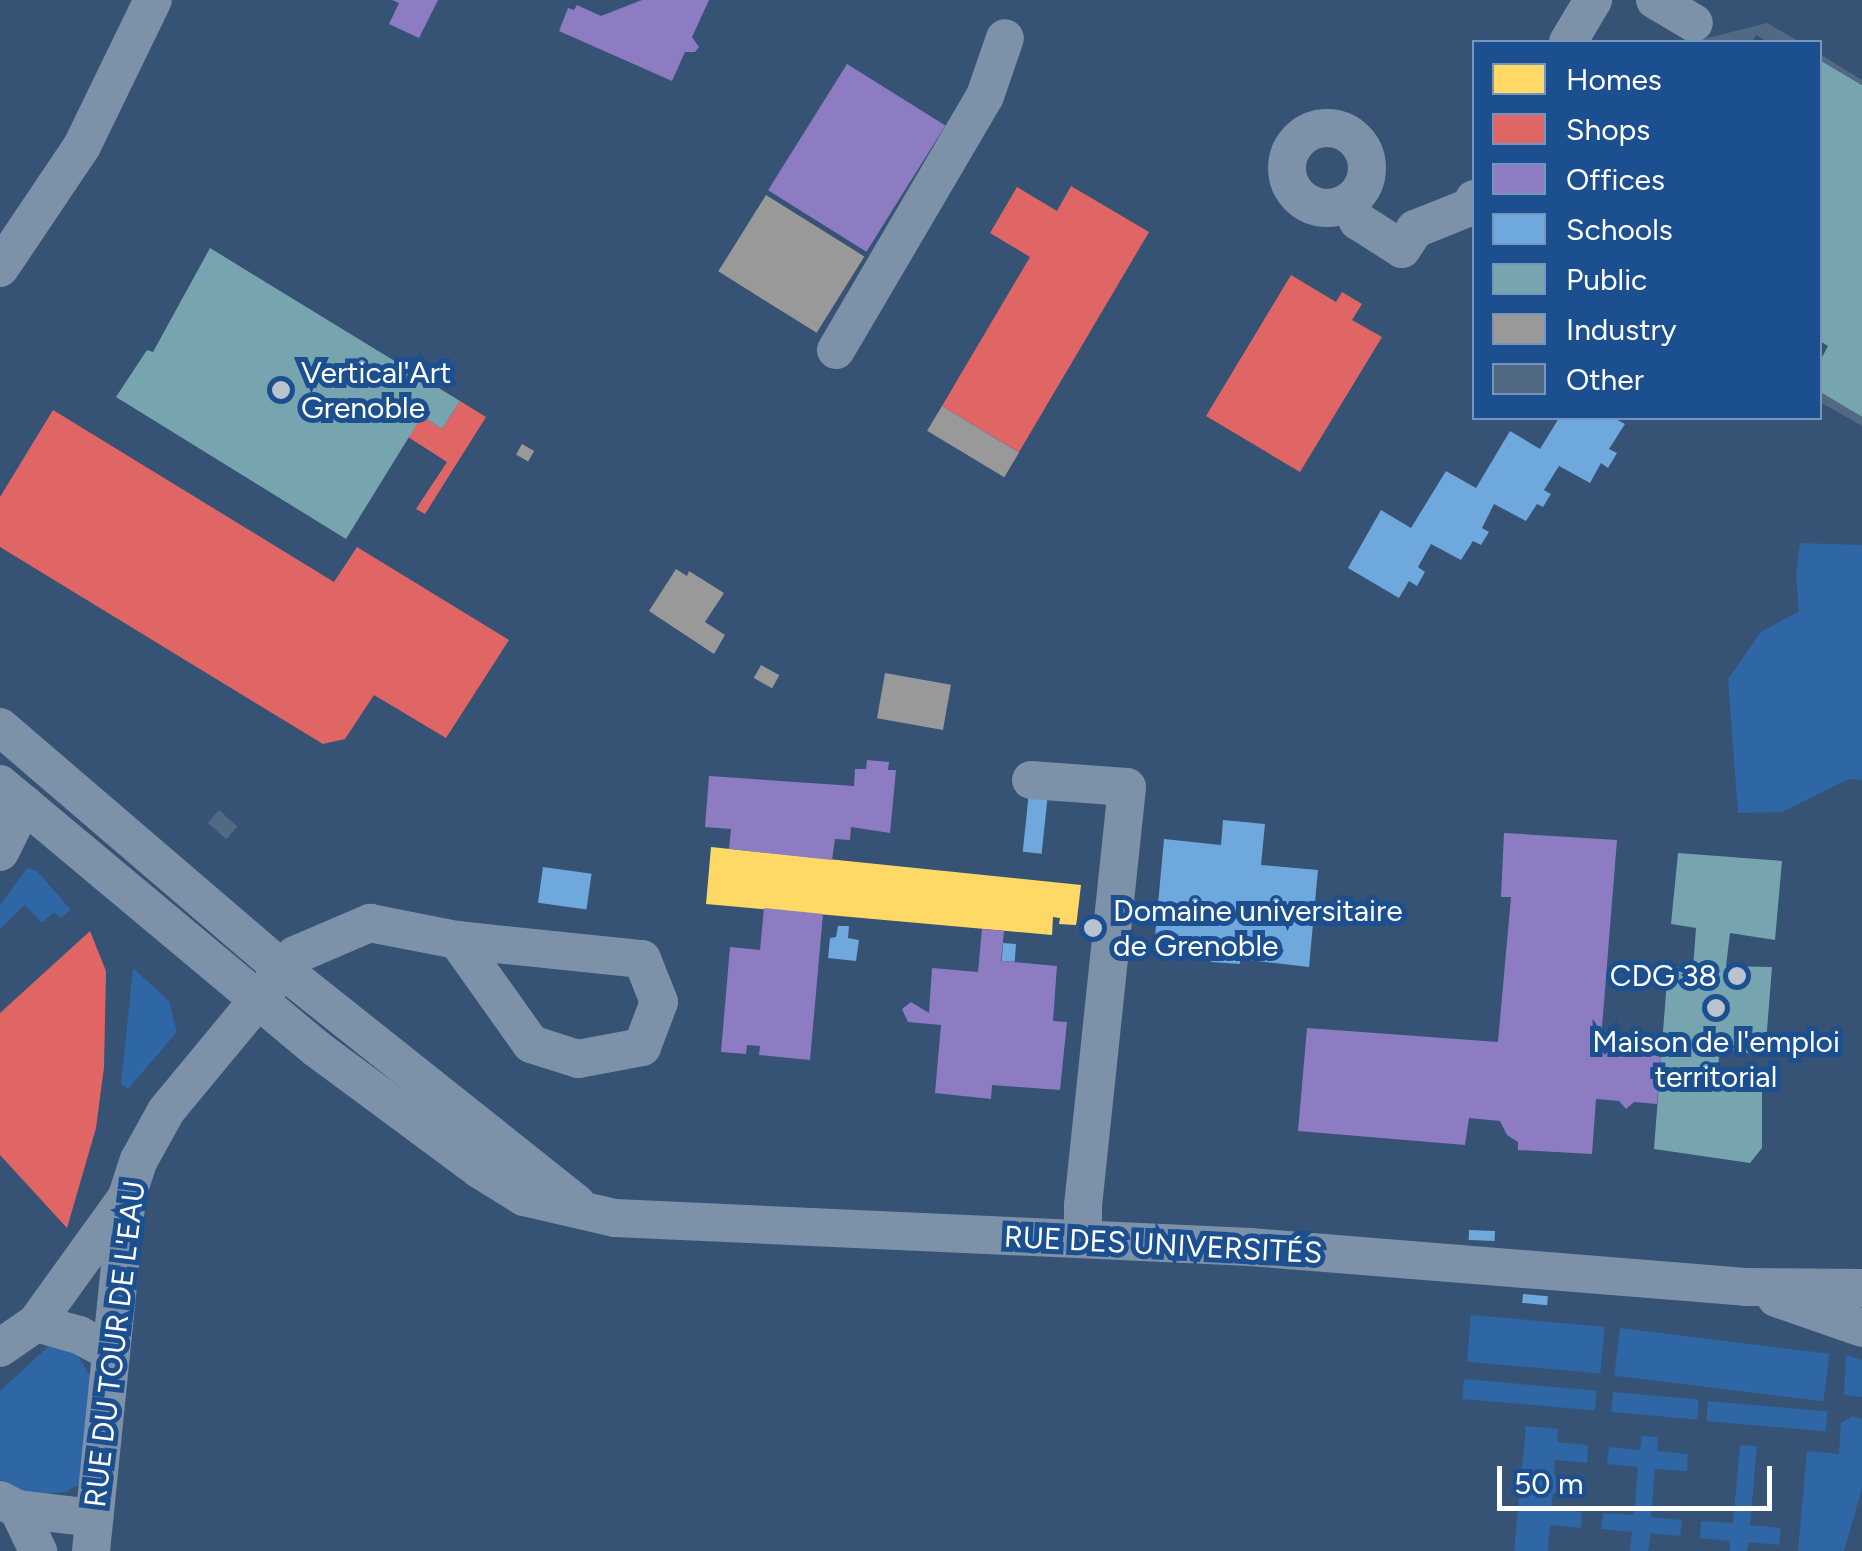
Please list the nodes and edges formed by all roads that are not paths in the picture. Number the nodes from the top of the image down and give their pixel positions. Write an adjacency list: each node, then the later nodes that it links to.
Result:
1 (153, 0): 9 (street)
2 (1593, 0): 6 (street)
3 (1655, 0): 4 (street)
4 (1694, 23)
5 (1006, 38): 10 (street)
6 (1569, 40)
7 (1348, 203): 8 (street)
8 (1472, 206)
9 (0, 268)
10 (836, 350)
11 (0, 728): 16 (street)
12 (1031, 780): 18 (street)
13 (12, 794): 14 (street); 16 (street)
14 (0, 852)
15 (457, 940): 15 (street, RUE DU TOUR DE L'EAU); 16 (street, RUE DU TOUR DE L'EAU)
16 (271, 983): 17 (street, RUE DU TOUR DE L'EAU); 18 (street, RUE DES UNIVERSITÉS)
17 (127, 1196): 21 (street); 24 (street, RUE DU TOUR DE L'EAU)
18 (1083, 1239): 19 (street, RUE DES UNIVERSITÉS)
19 (1745, 1288): 20 (street, RUE DES UNIVERSITÉS); 22 (street, RUE DES UNIVERSITÉS)
20 (1862, 1288)
21 (36, 1323): 23 (street); 24 (street)
22 (1862, 1328)
23 (0, 1348)
24 (111, 1352): 26 (street, RUE DU TOUR DE L'EAU)
25 (9, 1504): 26 (street); 27 (street)
26 (93, 1534)
27 (38, 1551)

